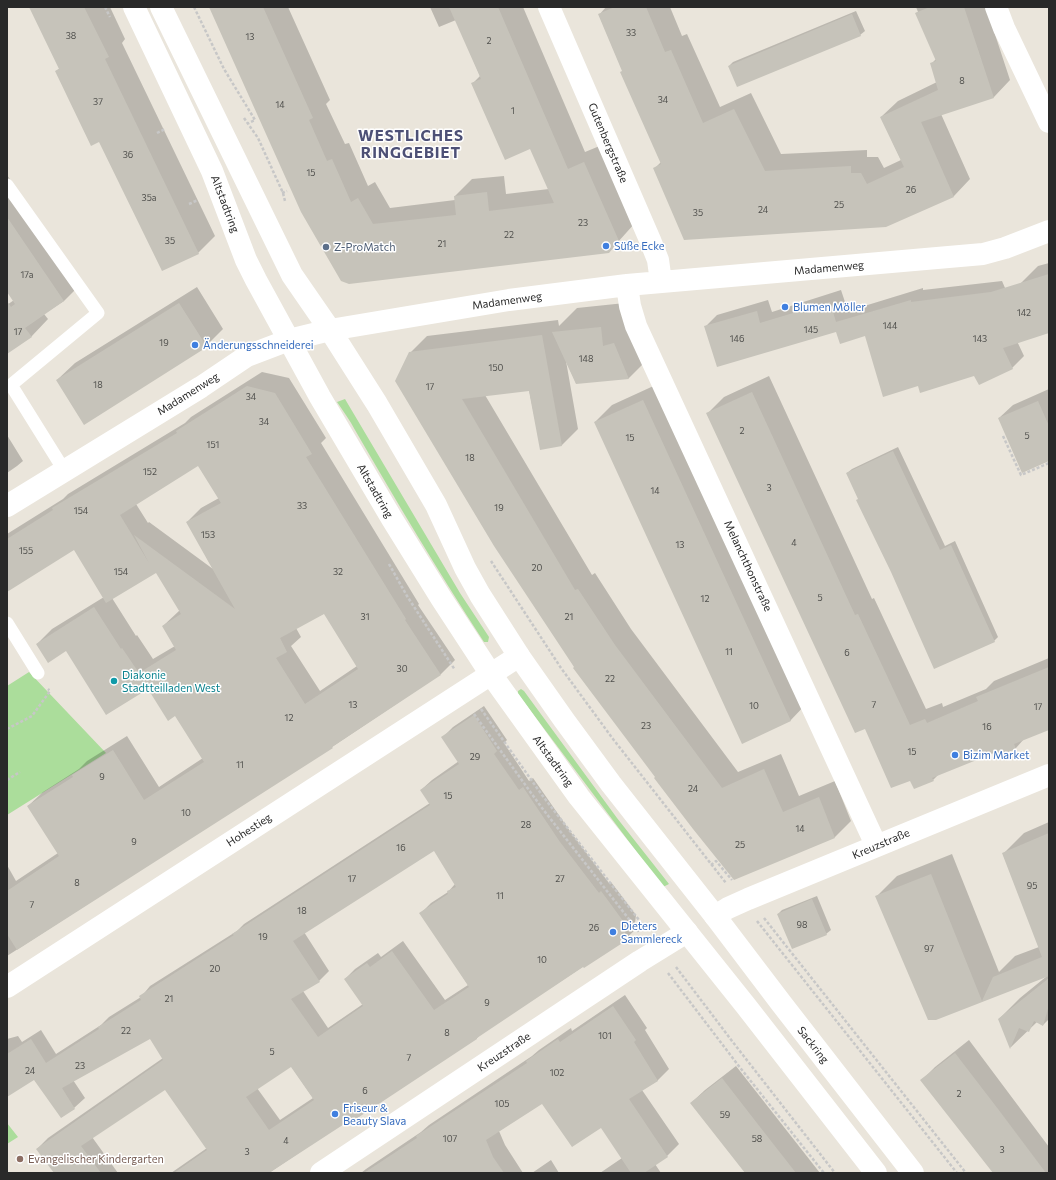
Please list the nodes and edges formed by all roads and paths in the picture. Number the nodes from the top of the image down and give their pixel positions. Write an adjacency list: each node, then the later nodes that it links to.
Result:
1 (134, 7): 19 (street, Altstadtring)
2 (161, 7): 18 (street)
3 (194, 7): 7 (path)
4 (549, 7): 16 (street, Gutenbergstraße)
5 (996, 7): 6 (street)
6 (1049, 122)
7 (249, 123)
8 (164, 130): 9 (path)
9 (157, 133)
10 (7, 185): 22 (lane)
11 (287, 191): 12 (path)
12 (283, 193)
13 (196, 200): 14 (path)
14 (189, 204)
15 (1049, 231): 16 (street, Madamenweg)
16 (661, 282): 17 (street, Madamenweg)
17 (626, 285): 18 (street, Madamenweg); 35 (street, Melanchthonstraße)
18 (330, 330): 19 (street, Madamenweg); 26 (street)
19 (289, 340): 22 (street, Madamenweg); 28 (street, Altstadtring)
20 (1003, 436): 21 (path)
21 (1049, 463)
22 (64, 470): 23 (street, Madamenweg)
23 (7, 506)
24 (489, 557): 36 (path)
25 (7, 623): 27 (lane)
26 (519, 656): 28 (street, Hohestieg); 37 (street)
27 (38, 673): 30 (path)
28 (490, 673): 40 (street, Altstadtring); 44 (street, Hohestieg)
29 (473, 712): 41 (path)
30 (7, 729)
31 (507, 745): 42 (path)
32 (20, 772): 34 (path)
33 (1049, 774): 35 (street, Kreuzstraße)
34 (7, 780)
35 (876, 845): 37 (street, Kreuzstraße)
36 (735, 884)
37 (715, 916): 49 (street, Sackring)
38 (762, 916): 51 (path)
39 (755, 920): 50 (path)
40 (687, 932): 42 (street, Kreuzstraße); 48 (street)
41 (642, 936)
42 (661, 947): 45 (street, Kreuzstraße); 47 (path)
43 (665, 969): 46 (path)
44 (7, 987)
45 (321, 1173)
46 (824, 1173)
47 (835, 1173)
48 (876, 1173)
49 (913, 1173)
50 (957, 1173)
51 (966, 1173)

